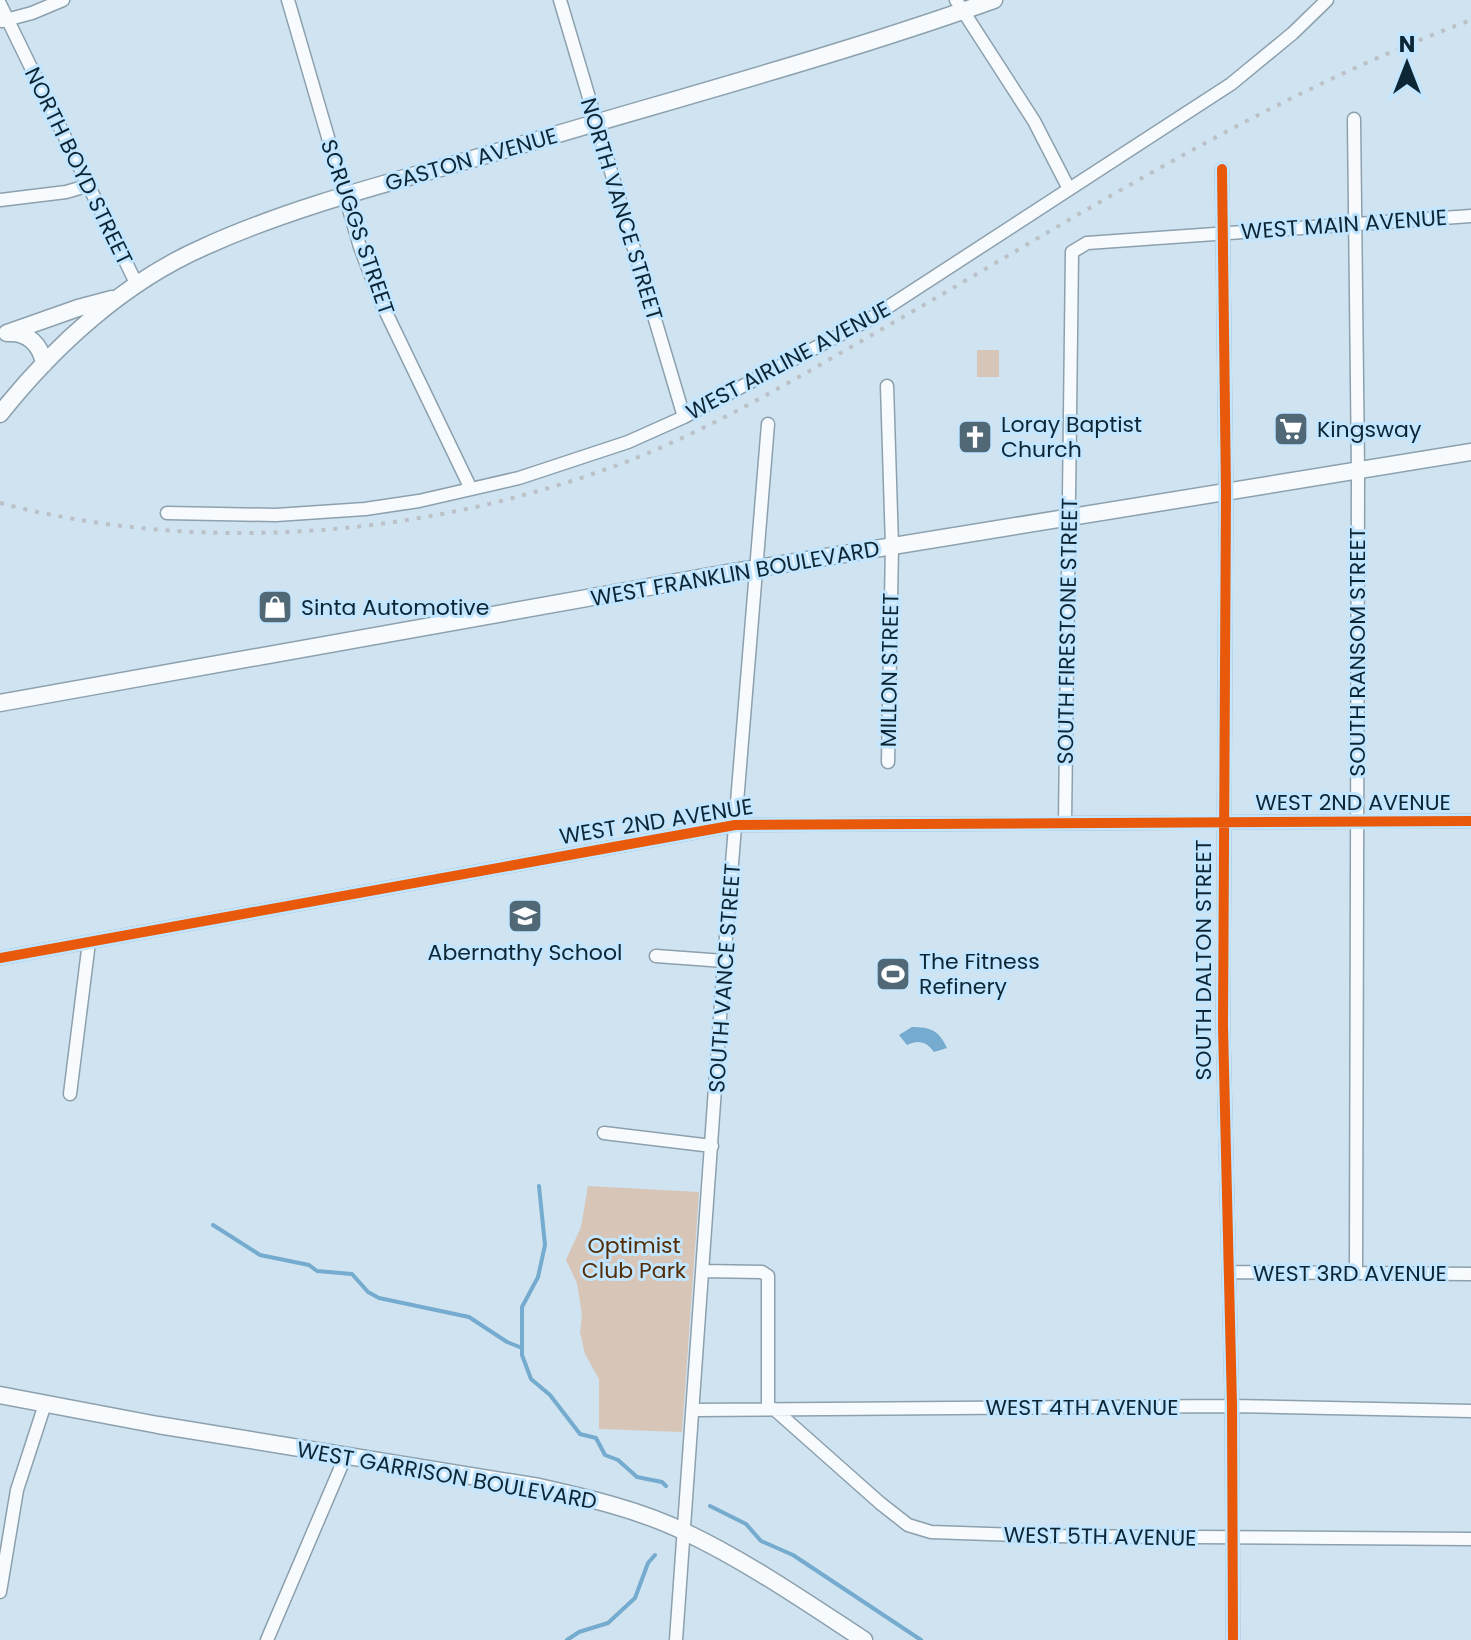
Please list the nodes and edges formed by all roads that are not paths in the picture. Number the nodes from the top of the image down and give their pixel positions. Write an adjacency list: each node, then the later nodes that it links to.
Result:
1 (63, 0): 8 (street)
2 (288, 0): 14 (street, SCRUGGS STREET)
3 (560, 0): 10 (street, NORTH VANCE STREET)
4 (994, 0): 7 (main road, GASTON AVENUE)
5 (1327, 0): 13 (street, WEST AIRLINE AVENUE)
6 (0, 4): 8 (street, NORTH BOYD STREET)
7 (960, 6): 10 (main road, GASTON AVENUE); 13 (street)
8 (4, 20): 12 (street, NORTH BOYD STREET)
9 (1354, 119): 17 (street, SOUTH RANSOM STREET)
10 (596, 122): 14 (main road, GASTON AVENUE); 27 (street, NORTH VANCE STREET)
11 (1222, 169): 18 (street, SOUTH DALTON STREET)
12 (90, 185): 15 (street); 20 (street, NORTH BOYD STREET)
13 (1069, 189): 27 (street, WEST AIRLINE AVENUE)
14 (345, 196): 20 (main road, GASTON AVENUE); 31 (street, SCRUGGS STREET)
15 (0, 200)
16 (1471, 216): 17 (street, WEST MAIN AVENUE)
17 (1355, 224): 18 (street, WEST MAIN AVENUE); 30 (street, SOUTH RANSOM STREET)
18 (1223, 232): 19 (street, WEST MAIN AVENUE); 32 (street, SOUTH DALTON STREET)
19 (1075, 248): 34 (street, SOUTH FIRESTONE STREET)
20 (131, 290): 21 (main road); 23 (main road, GASTON AVENUE)
21 (30, 325): 22 (main road); 23 (main road)
22 (4, 335): 24 (main road)
23 (67, 341): 24 (main road, GASTON AVENUE)
24 (44, 364): 26 (main road, GASTON AVENUE)
25 (887, 386): 35 (street, MILLON STREET)
26 (0, 414)
27 (684, 417): 31 (street, WEST AIRLINE AVENUE)
28 (768, 424): 36 (street, SOUTH VANCE STREET)
29 (1471, 452): 30 (main road, WEST FRANKLIN BOULEVARD)
30 (1358, 470): 32 (main road, WEST FRANKLIN BOULEVARD); 40 (street, SOUTH RANSOM STREET)
31 (471, 489): 33 (street, WEST AIRLINE AVENUE)
32 (1226, 492): 34 (main road, WEST FRANKLIN BOULEVARD); 42 (street, SOUTH DALTON STREET)
33 (167, 513)
34 (1069, 518): 35 (main road, WEST FRANKLIN BOULEVARD); 41 (street, SOUTH FIRESTONE STREET)
35 (892, 546): 36 (main road, WEST FRANKLIN BOULEVARD); 38 (street, MILLON STREET)
36 (756, 569): 37 (main road, WEST FRANKLIN BOULEVARD); 43 (street, SOUTH VANCE STREET)
37 (0, 703)
38 (888, 762)
39 (1471, 821): 40 (street, WEST 2ND AVENUE)
40 (1357, 822): 42 (street, WEST 2ND AVENUE); 53 (street, SOUTH RANSOM STREET)
41 (1065, 823): 42 (street, WEST 2ND AVENUE); 43 (street, WEST 2ND AVENUE)
42 (1223, 823): 52 (street, SOUTH DALTON STREET)
43 (735, 825): 44 (street, WEST 2ND AVENUE); 47 (street, SOUTH VANCE STREET)
44 (89, 942): 46 (street, WEST 2ND AVENUE); 48 (street)
45 (656, 956): 47 (street)
46 (0, 958)
47 (724, 961): 50 (street, SOUTH VANCE STREET)
48 (70, 1094)
49 (604, 1133): 50 (street)
50 (712, 1146): 51 (street, SOUTH VANCE STREET)
51 (703, 1271): 58 (street); 59 (street, SOUTH VANCE STREET)
52 (1229, 1272): 53 (street, WEST 3RD AVENUE); 57 (street, SOUTH DALTON STREET)
53 (1356, 1273): 54 (street, WEST 3RD AVENUE)
54 (1471, 1274)
55 (0, 1395): 56 (main road, WEST GARRISON BOULEVARD)
56 (45, 1404): 61 (main road, WEST GARRISON BOULEVARD); 65 (street)
57 (1232, 1406): 58 (street, WEST 4TH AVENUE); 60 (street, WEST 4TH AVENUE); 63 (street, SOUTH DALTON STREET)
58 (771, 1409): 59 (street, WEST 4TH AVENUE); 63 (street, WEST 5TH AVENUE)
59 (694, 1410): 62 (street, SOUTH VANCE STREET)
60 (1471, 1411)
61 (346, 1455): 62 (main road, WEST GARRISON BOULEVARD); 67 (street)
62 (683, 1531): 66 (street, SOUTH VANCE STREET); 68 (main road, WEST GARRISON BOULEVARD)
63 (1231, 1539): 64 (street, WEST 5TH AVENUE); 69 (street, SOUTH DALTON STREET)
64 (1471, 1539)
65 (0, 1592)
66 (680, 1638)
67 (267, 1640)
68 (864, 1640)
69 (1233, 1640)

